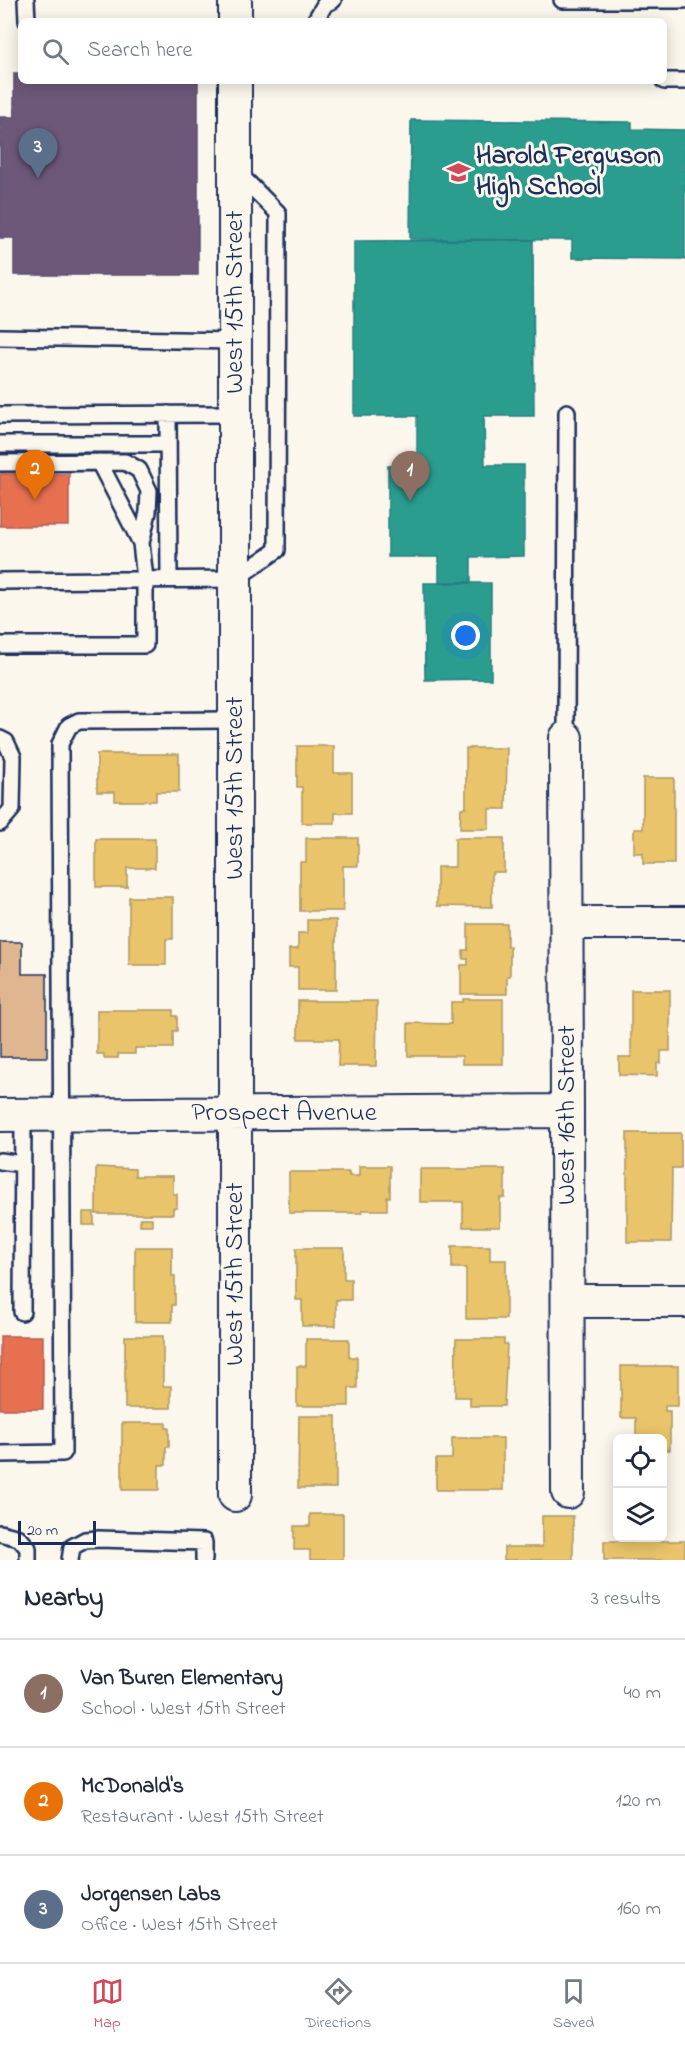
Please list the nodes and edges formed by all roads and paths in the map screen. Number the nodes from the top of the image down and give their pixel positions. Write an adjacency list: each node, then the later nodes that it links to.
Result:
1 (26, 0): 6 (lane)
2 (235, 0): 7 (street)
3 (333, 0): 8 (lane)
4 (562, 0): 5 (lane)
5 (685, 0)
6 (27, 18)
7 (235, 18)
8 (317, 18)
9 (667, 81): 10 (lane)
10 (685, 81)
11 (235, 84): 12 (street, West 15th Street)
12 (235, 170): 14 (street, West 15th Street); 26 (lane)
13 (0, 337): 14 (lane)
14 (235, 341): 17 (street, West 15th Street)
15 (567, 412): 30 (lane)
16 (168, 414): 17 (lane); 18 (lane); 20 (lane)
17 (235, 414): 26 (street, West 15th Street)
18 (0, 415)
19 (0, 444): 20 (lane)
20 (168, 444): 25 (lane)
21 (99, 462): 22 (lane); 23 (lane); 23 (lane)
22 (0, 463)
23 (141, 543): 24 (lane)
24 (145, 579): 25 (lane); 27 (lane); 28 (lane)
25 (169, 579): 26 (lane)
26 (235, 579): 29 (street, West 15th Street)
27 (0, 581)
28 (0, 645)
29 (235, 720): 36 (street, West 15th Street); 38 (lane)
30 (566, 738): 33 (street, West 16th Street)
31 (0, 739): 32 (lane)
32 (0, 823)
33 (567, 923): 34 (street); 35 (street, West 16th Street)
34 (685, 923)
35 (567, 1111): 36 (street, Prospect Avenue); 41 (street, West 16th Street)
36 (235, 1114): 38 (street, Prospect Avenue); 46 (street, West 15th Street)
37 (12, 1115): 38 (street, Prospect Avenue); 40 (lane)
38 (60, 1115): 44 (lane)
39 (0, 1161): 40 (lane)
40 (23, 1164): 43 (lane)
41 (568, 1301): 42 (street); 45 (street, West 16th Street)
42 (685, 1301)
43 (22, 1312)
44 (0, 1454)
45 (568, 1492)
46 (235, 1495)
47 (0, 1533): 48 (lane)
48 (28, 1560)
49 (70, 1560): 50 (lane)
50 (204, 1560)

